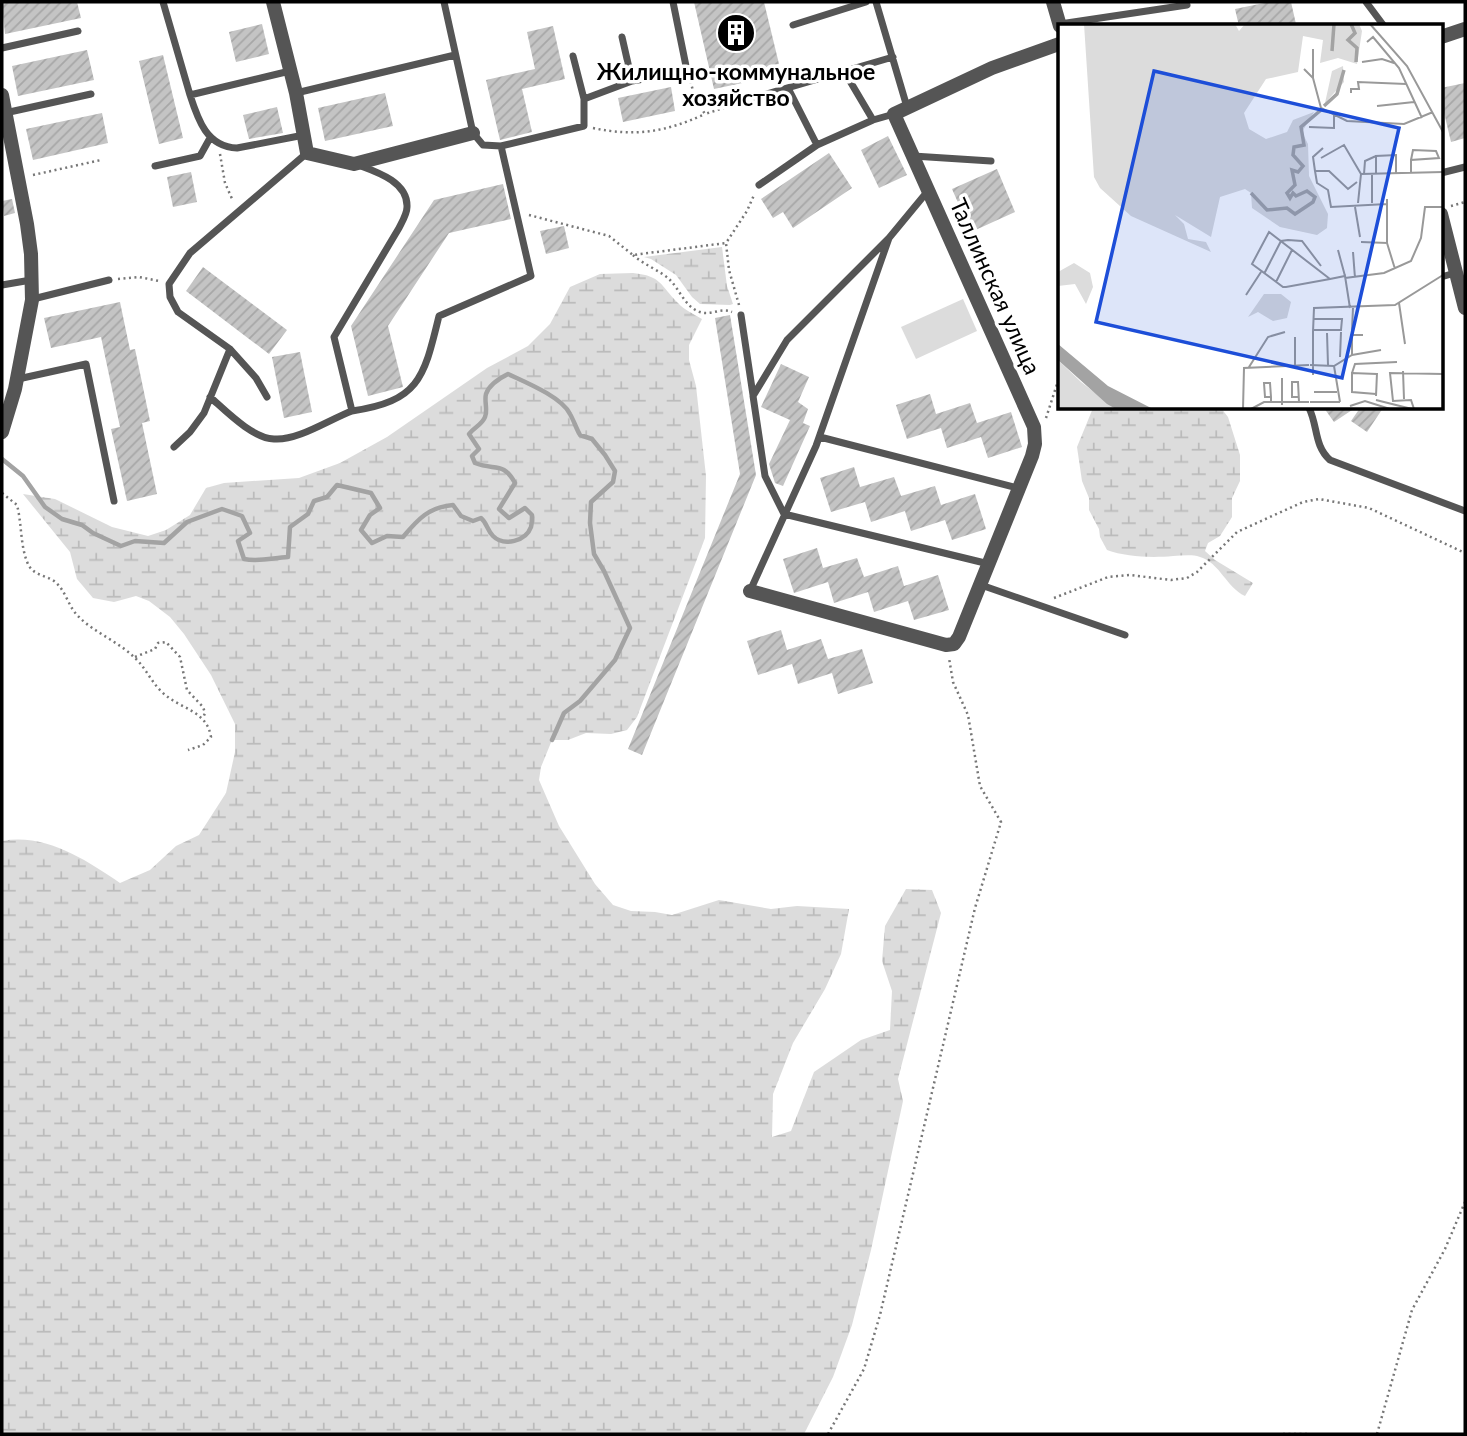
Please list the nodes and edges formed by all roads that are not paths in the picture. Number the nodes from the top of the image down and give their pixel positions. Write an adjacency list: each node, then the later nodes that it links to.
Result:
1 (163, 2): 32 (lane)
2 (273, 2): 24 (street)
3 (444, 2): 20 (lane)
4 (673, 2): 23 (lane)
5 (866, 2): 13 (lane)
6 (876, 2): 22 (lane)
7 (1053, 2): 10 (street)
8 (1366, 2): 12 (lane)
9 (1187, 5): 11 (lane)
10 (1060, 24)
11 (1066, 24)
12 (1382, 24)
13 (793, 25)
14 (1465, 30): 17 (street)
15 (78, 31): 19 (lane)
16 (622, 37): 27 (lane)
17 (1442, 37)
18 (1058, 44): 35 (street)
19 (2, 48)
20 (455, 55): 29 (lane); 38 (lane)
21 (573, 56): 33 (lane)
22 (892, 57): 25 (lane); 35 (lane)
23 (686, 66)
24 (290, 71): 29 (street); 32 (lane)
25 (844, 71): 28 (lane); 37 (lane)
26 (656, 77): 27 (lane)
27 (632, 81): 33 (lane)
28 (788, 88): 34 (lane); 41 (lane)
29 (296, 93): 39 (street)
30 (91, 94): 36 (lane)
31 (2, 95): 36 (street)
32 (190, 95): 40 (lane)
33 (584, 99): 42 (lane)
34 (750, 99)
35 (900, 110): 37 (lane); 44 (street, Таллинская улица)
36 (5, 113): 56 (street)
37 (873, 120): 41 (lane)
38 (473, 134): 42 (lane); 46 (street)
39 (304, 135): 40 (lane); 43 (street)
40 (210, 138): 47 (lane)
41 (817, 145): 50 (lane)
42 (501, 146): 68 (lane)
43 (307, 153): 46 (street); 62 (lane)
44 (914, 156): 45 (lane); 51 (street, Таллинская улица)
45 (991, 161)
46 (354, 164): 68 (lane)
47 (155, 166)
48 (1465, 167): 49 (lane)
49 (1442, 173)
50 (758, 185)
51 (929, 190): 53 (lane); 72 (street, Таллинская улица)
52 (1442, 218): 54 (street)
53 (889, 238): 64 (lane); 70 (lane)
54 (1456, 273): 55 (lane); 60 (street)
55 (1442, 277)
56 (31, 279): 58 (lane); 59 (street)
57 (109, 280): 59 (lane)
58 (2, 285)
59 (32, 300): 63 (street)
60 (1465, 308)
61 (741, 315): 64 (lane)
62 (230, 349): 65 (lane); 66 (lane)
63 (17, 379): 69 (street); 73 (lane)
64 (753, 396): 75 (lane)
65 (210, 397): 68 (lane); 71 (lane)
66 (267, 397)
67 (1310, 410): 74 (lane)
68 (352, 411)
69 (2, 432)
70 (820, 437): 72 (lane); 75 (lane)
71 (174, 447)
72 (1018, 488): 76 (street)
73 (114, 501)
74 (1465, 511)
75 (784, 514): 76 (lane); 78 (lane)
76 (989, 564): 77 (street)
77 (981, 585): 78 (street); 79 (lane)
78 (750, 591)
79 (1125, 635)

